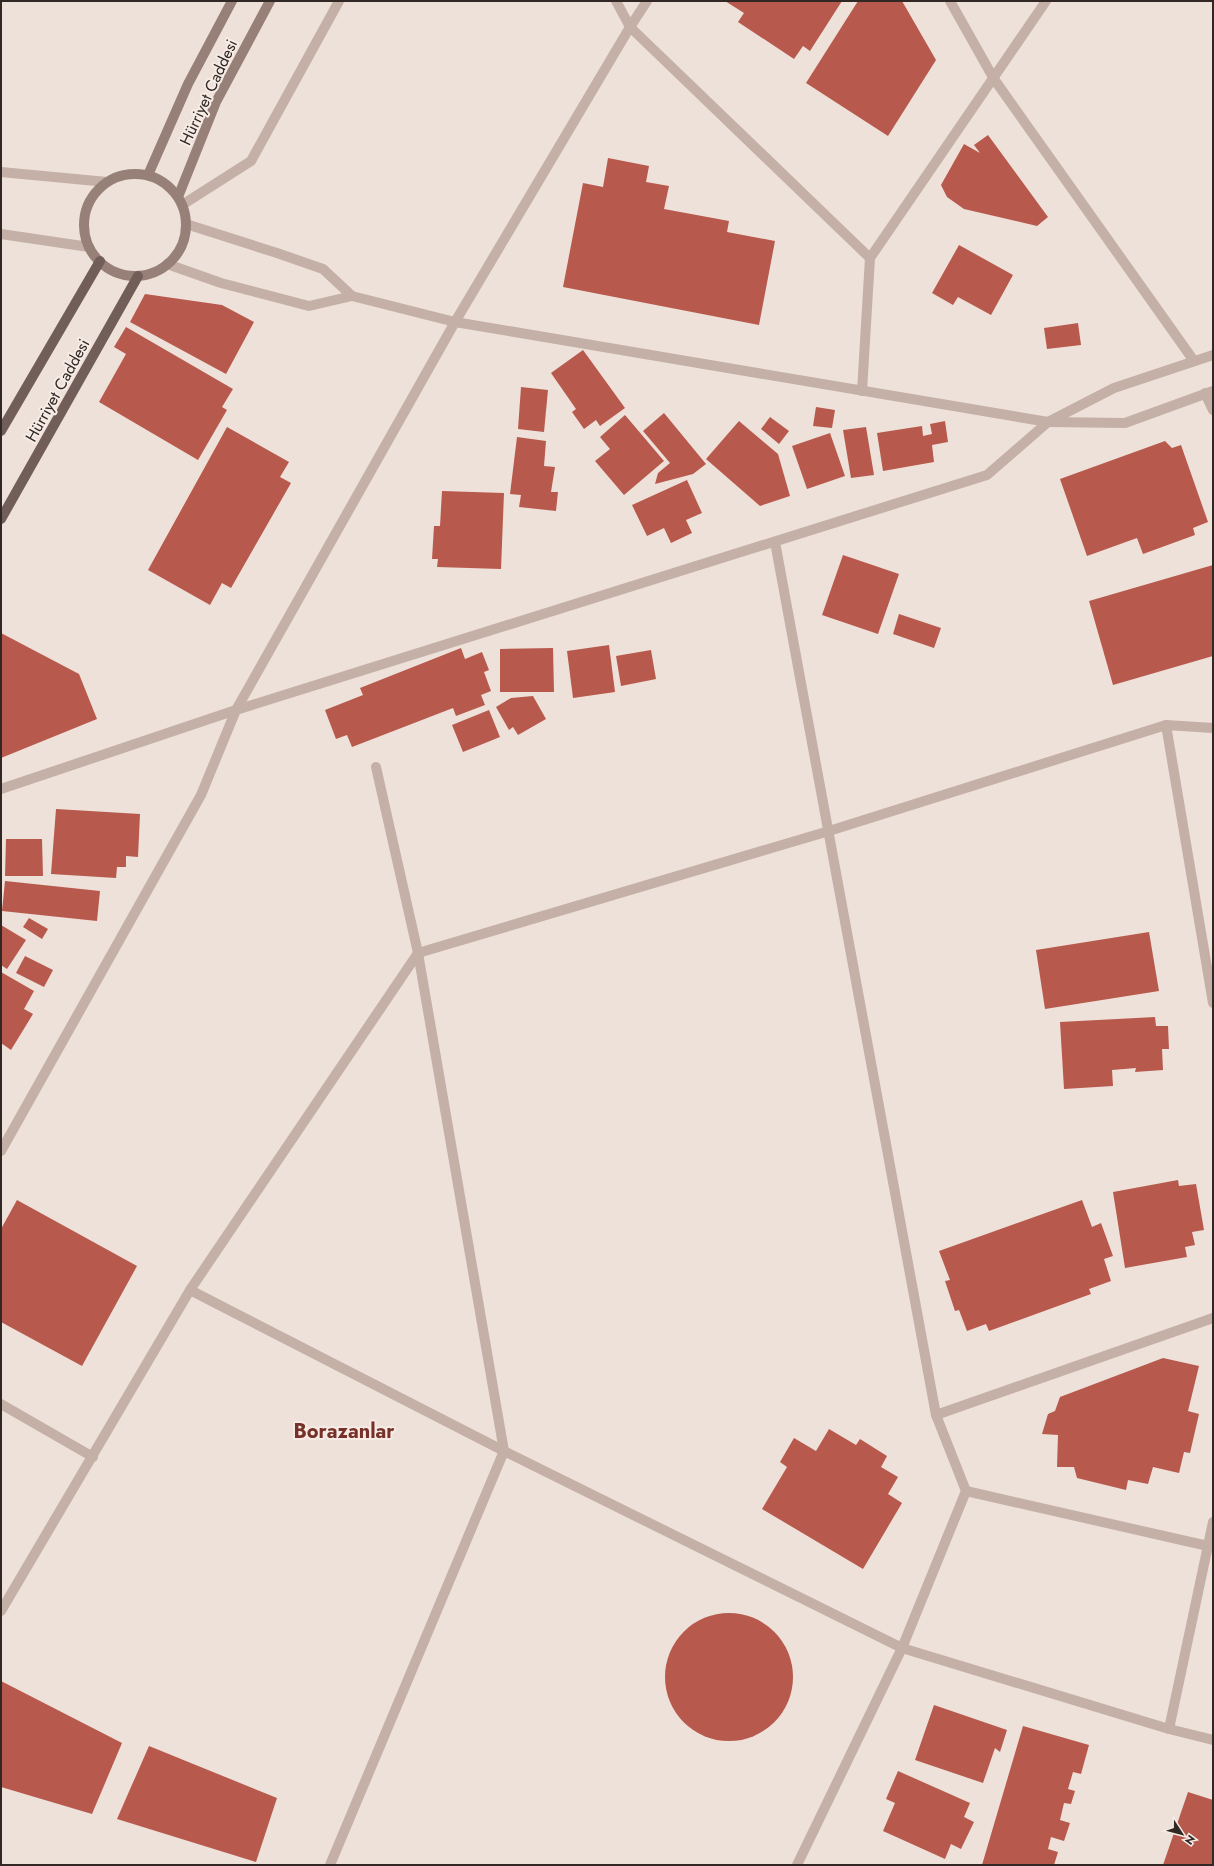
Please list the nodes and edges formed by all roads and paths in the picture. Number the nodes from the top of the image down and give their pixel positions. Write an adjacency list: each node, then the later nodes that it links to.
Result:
1 (232, 1): 11 (main road, Hürriyet Caddesi)
2 (270, 1): 13 (main road, Hürriyet Caddesi)
3 (339, 1): 13 (street)
4 (616, 1): 8 (street)
5 (647, 1): 8 (street)
6 (950, 1): 9 (street)
7 (1046, 1): 9 (street)
8 (630, 27): 17 (street); 22 (street)
9 (994, 79): 17 (street); 24 (street)
10 (1, 172): 12 (street)
11 (148, 175): 12 (main road); 13 (main road)
12 (107, 182): 16 (main road)
13 (180, 201): 14 (main road)
14 (186, 224): 19 (main road); 21 (street)
15 (1, 234): 16 (street)
16 (89, 247): 18 (main road)
17 (870, 258): 25 (street)
18 (100, 261): 20 (main road); 29 (main road, Hürriyet Caddesi)
19 (167, 264): 20 (main road); 21 (street)
20 (138, 276): 30 (main road, Hürriyet Caddesi)
21 (352, 296): 22 (street)
22 (454, 322): 25 (street); 32 (street)
23 (1213, 355): 24 (street)
24 (1194, 361): 28 (street)
25 (862, 391): 28 (street)
26 (1209, 392): 27 (street); 28 (street)
27 (1213, 410)
28 (1048, 422): 31 (street)
29 (1, 431)
30 (1, 519)
31 (775, 542): 32 (street); 37 (street)
32 (236, 710): 36 (street); 40 (street)
33 (1166, 725): 34 (street); 37 (street); 39 (street)
34 (1213, 728)
35 (376, 767): 38 (street)
36 (1, 789)
37 (829, 830): 38 (street); 44 (street)
38 (418, 953): 41 (street); 45 (street)
39 (1213, 1003)
40 (1, 1151)
41 (190, 1290): 45 (street); 46 (street)
42 (1213, 1318): 44 (street)
43 (1, 1404): 46 (street)
44 (936, 1415): 47 (street)
45 (504, 1451): 51 (street); 55 (street)
46 (93, 1457): 50 (street)
47 (966, 1491): 49 (street); 51 (street)
48 (1213, 1522): 49 (street)
49 (1208, 1546): 52 (street)
50 (1, 1611)
51 (902, 1648): 52 (street); 54 (street)
52 (1169, 1729): 53 (street)
53 (1213, 1740)
54 (800, 1864)
55 (330, 1865)

